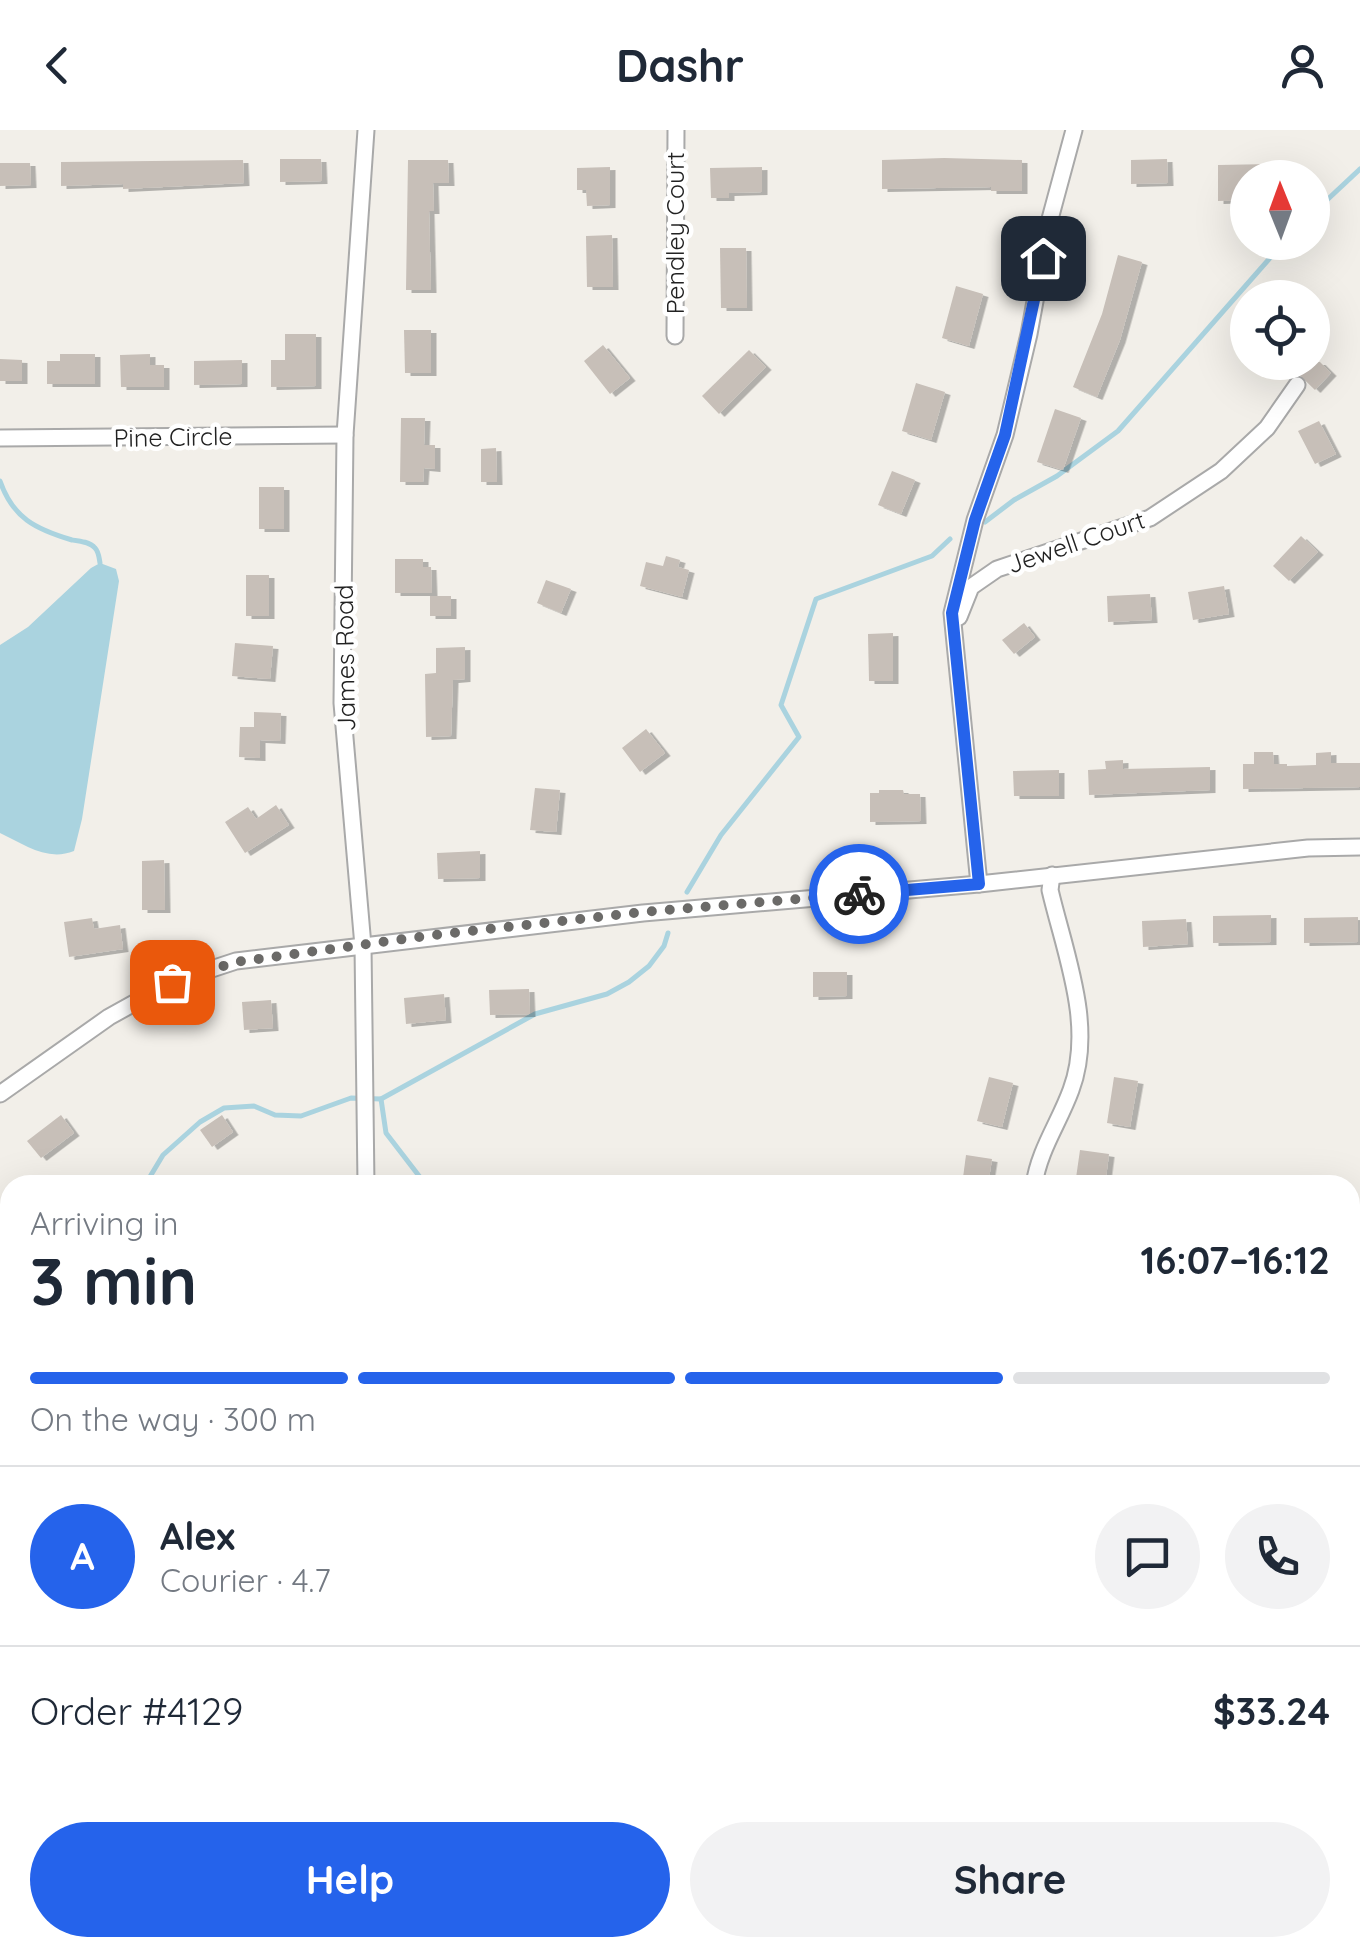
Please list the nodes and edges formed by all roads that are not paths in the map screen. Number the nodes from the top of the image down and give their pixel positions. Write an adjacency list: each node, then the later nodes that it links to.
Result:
1 (366, 130): 6 (street, James Road)
2 (676, 130): 4 (street, Pendley Court)
3 (1074, 130): 8 (street)
4 (675, 336)
5 (1297, 385): 8 (street, Jewell Court)
6 (345, 436): 7 (street, Pine Circle); 12 (street, James Road)
7 (0, 438)
8 (955, 627): 11 (street)
9 (1360, 847): 10 (street)
10 (1052, 874): 11 (street); 15 (street)
11 (979, 884): 12 (street)
12 (363, 946): 13 (street); 14 (street, James Road)
13 (0, 1094)
14 (366, 1175)
15 (1037, 1175)

